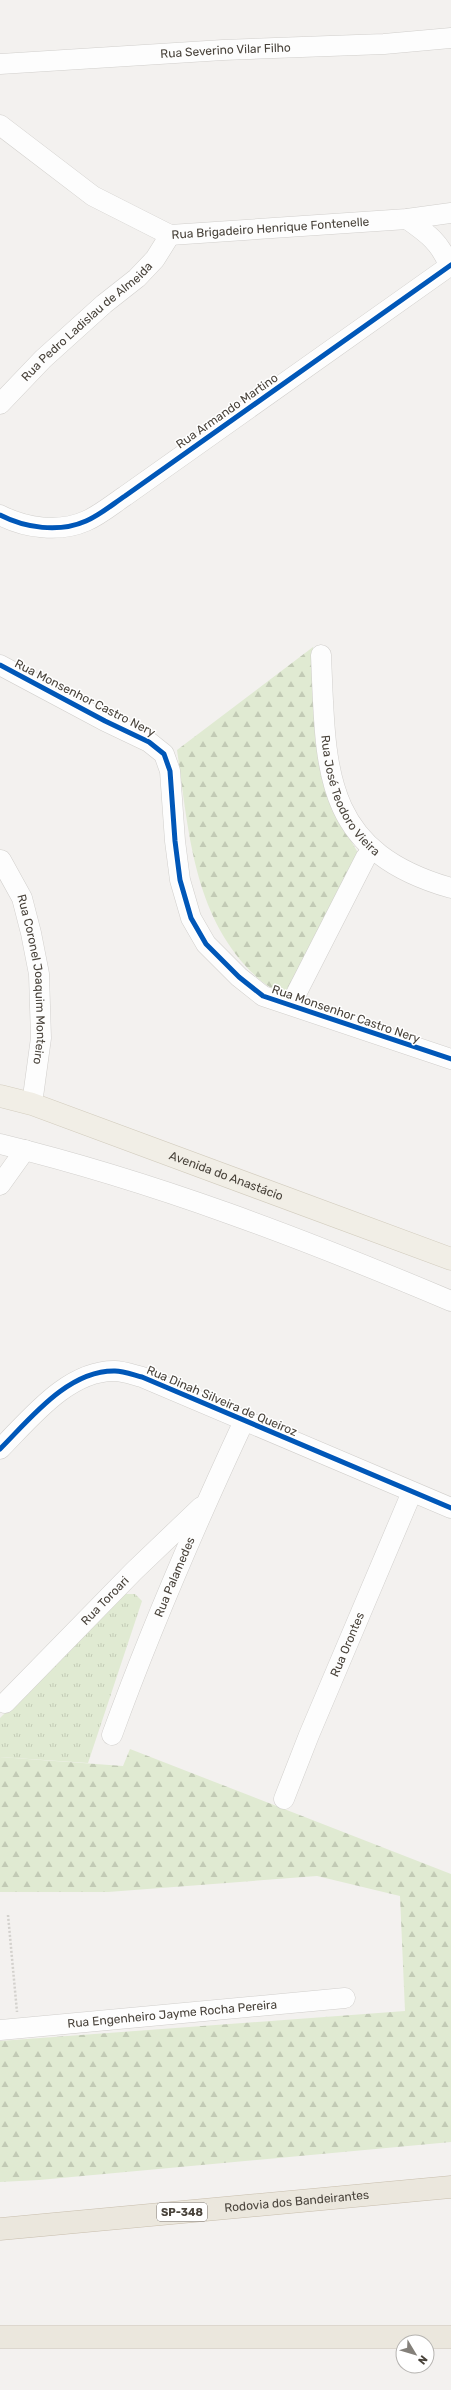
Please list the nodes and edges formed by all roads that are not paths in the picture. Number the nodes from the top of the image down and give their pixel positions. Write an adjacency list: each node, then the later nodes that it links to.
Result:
1 (451, 38): 2 (street, Rua Severino Vilar Filho)
2 (0, 64)
3 (0, 125): 6 (street, Rua Brigadeiro Henrique Fontenelle)
4 (451, 213): 5 (street, Rua Brigadeiro Henrique Fontenelle)
5 (407, 219): 6 (street, Rua Brigadeiro Henrique Fontenelle); 7 (street)
6 (170, 236): 8 (street, Rua Pedro Ladislau de Almeida)
7 (450, 266): 9 (street, Rua Armando Martino)
8 (0, 404)
9 (0, 515)
10 (321, 655): 14 (street, Rua José Teodoro Vieira)
11 (0, 665): 16 (street, Rua Monsenhor Castro Nery)
12 (366, 857): 15 (street)
13 (1, 860): 18 (street, Rua Coronel Joaquim Monteiro)
14 (451, 888)
15 (294, 998)
16 (451, 1060)
17 (0, 1096): 18 (main road, Avenida do Anastácio)
18 (32, 1104): 22 (main road, Avenida do Anastácio)
19 (0, 1144): 20 (street)
20 (25, 1150): 21 (street); 23 (street)
21 (0, 1186)
22 (451, 1259)
23 (451, 1302)
24 (244, 1421): 25 (street, Rua Dinah Silveira de Queiroz); 26 (street, Rua Dinah Silveira de Queiroz); 27 (street, Rua Palamedes)
25 (0, 1449)
26 (412, 1492): 28 (street, Rua Dinah Silveira de Queiroz); 31 (street, Rua Orontes)
27 (207, 1501): 29 (street, Rua Toroari); 30 (street, Rua Palamedes)
28 (451, 1508)
29 (5, 1704)
30 (112, 1735)
31 (284, 1799)
32 (345, 1998): 33 (street, Rua Engenheiro Jayme Rocha Pereira)
33 (9, 2029)
34 (451, 2187): 35 (highway, Rodovia dos Bandeirantes / SP-348)
35 (0, 2229)
36 (0, 2337): 37 (highway)
37 (451, 2337)

